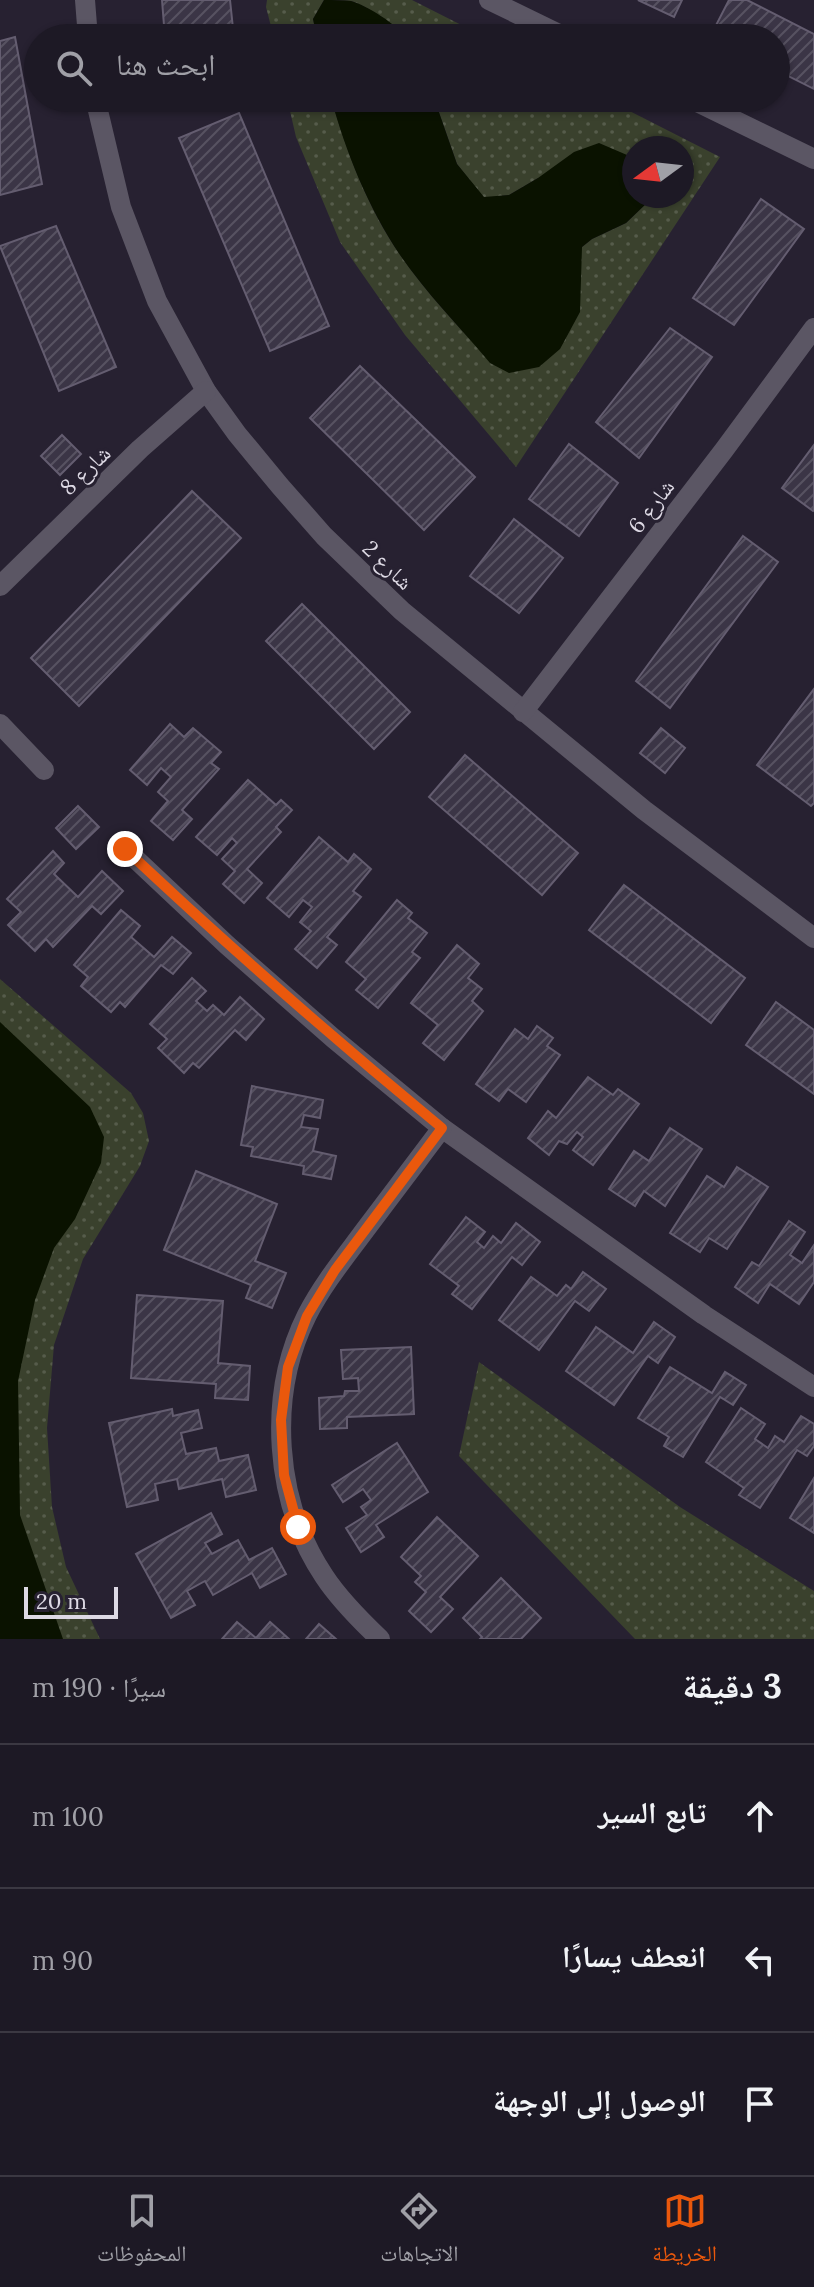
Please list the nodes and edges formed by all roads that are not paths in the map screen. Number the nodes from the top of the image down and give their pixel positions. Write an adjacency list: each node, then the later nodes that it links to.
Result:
1 (85, 0): 3 (street)
2 (489, 0): 4 (street)
3 (87, 24)
4 (538, 24)
5 (98, 112): 9 (street, شارع 2)
6 (718, 112): 7 (street)
7 (814, 159)
8 (814, 328): 11 (street, شارع 6)
9 (206, 391): 10 (street, شارع 8); 11 (street, شارع 2)
10 (0, 586)
11 (523, 712): 15 (street, شارع 2)
12 (0, 724): 13 (street)
13 (44, 770)
14 (125, 849): 16 (street)
15 (814, 938)
16 (442, 1128): 17 (street); 18 (street)
17 (814, 1387)
18 (380, 1639)

